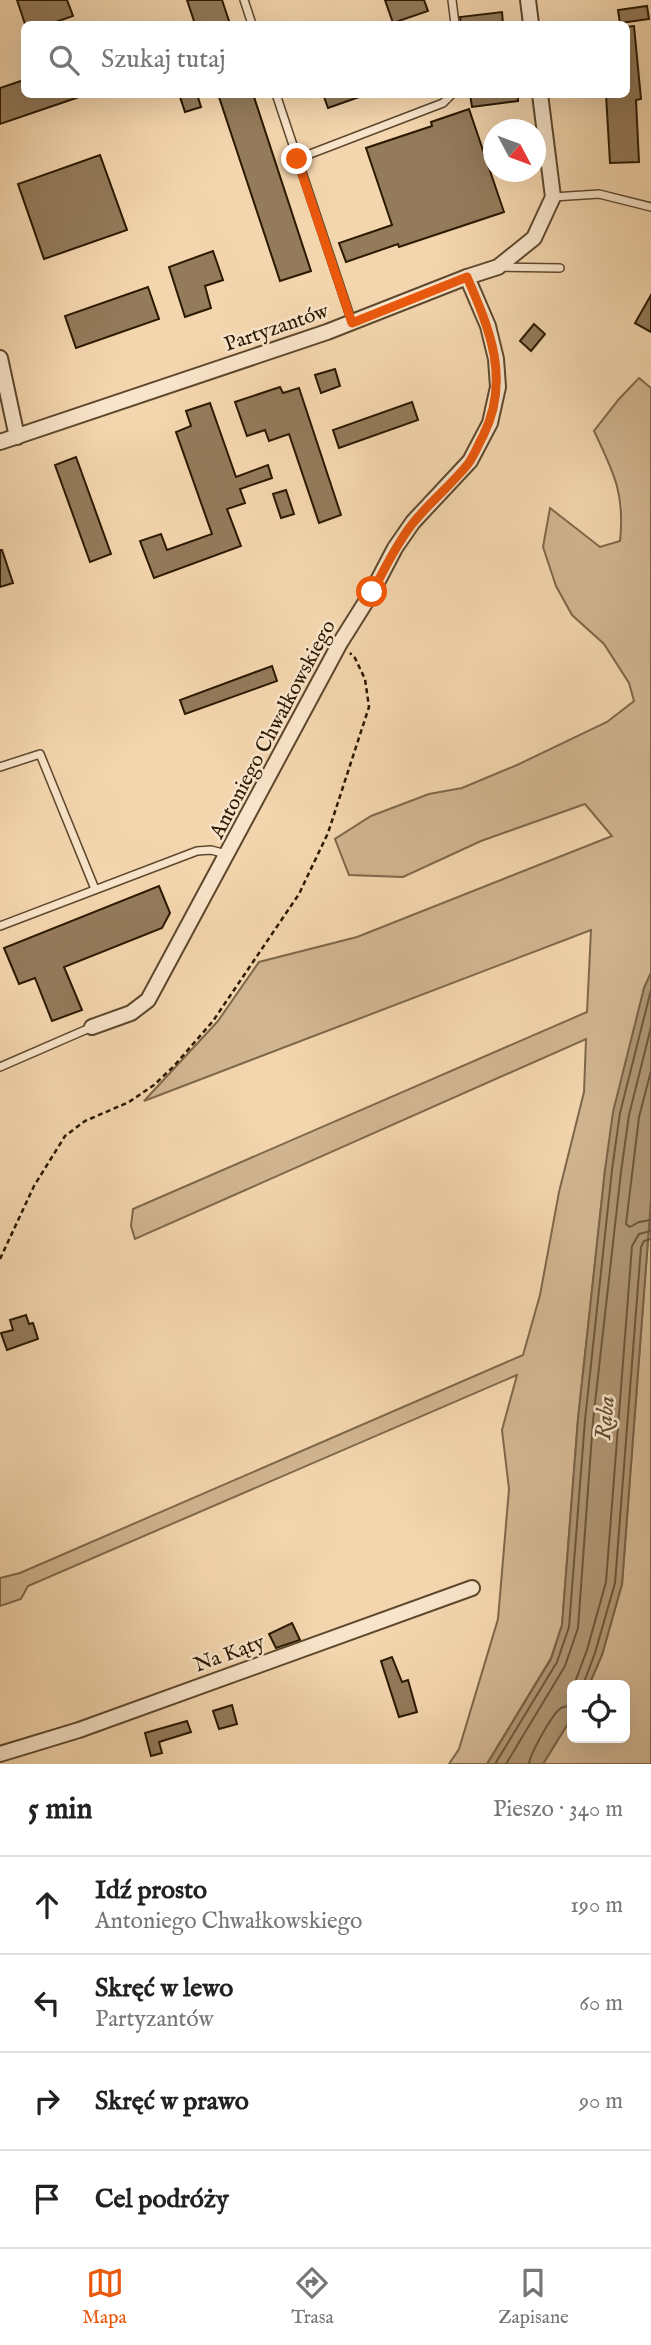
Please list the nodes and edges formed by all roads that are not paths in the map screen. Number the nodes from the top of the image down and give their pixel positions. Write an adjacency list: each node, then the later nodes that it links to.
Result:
1 (244, 0): 4 (lane)
2 (452, 0): 5 (lane)
3 (528, 0): 6 (street)
4 (251, 21)
5 (455, 21)
6 (531, 21)
7 (277, 98): 10 (lane)
8 (448, 98): 10 (lane)
9 (541, 98): 11 (street)
10 (297, 159): 16 (lane)
11 (553, 197): 12 (lane); 13 (street, Partyzantów)
12 (651, 206)
13 (498, 267): 14 (lane); 15 (street, Partyzantów)
14 (560, 268)
15 (467, 277): 16 (street, Partyzantów); 21 (street, Antoniego Chwałkowskiego)
16 (352, 323): 18 (street, Partyzantów)
17 (0, 358): 18 (street)
18 (17, 437): 19 (street, Partyzantów)
19 (0, 442)
20 (0, 766): 22 (lane)
21 (228, 854): 22 (lane); 24 (street, Antoniego Chwałkowskiego)
22 (95, 890): 23 (lane)
23 (0, 926)
24 (92, 1027): 25 (lane)
25 (0, 1067)
26 (472, 1588): 27 (street, Na Kąty)
27 (0, 1754)

